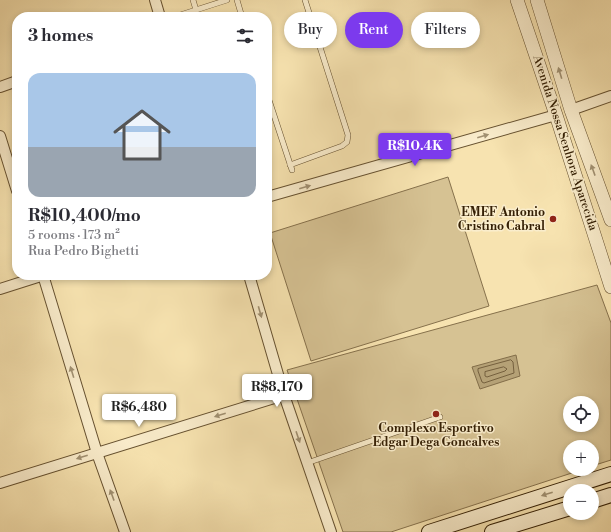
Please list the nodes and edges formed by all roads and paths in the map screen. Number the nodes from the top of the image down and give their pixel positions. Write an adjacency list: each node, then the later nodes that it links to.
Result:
1 (155, 0): 9 (street)
2 (193, 0): 8 (lane)
3 (227, 0): 8 (lane)
4 (237, 0): 11 (lane)
5 (305, 0): 19 (lane)
6 (517, 0): 17 (street, Avenida Nossa Senhora Aparecida)
7 (537, 0): 16 (street, Avenida Nossa Senhora Aparecida, one-way to 7)
8 (196, 10): 10 (lane)
9 (159, 12)
10 (190, 12)
11 (241, 12)
12 (12, 83): 13 (street)
13 (0, 87)
14 (611, 96): 16 (street)
15 (272, 109): 19 (lane)
16 (571, 110): 23 (street, Avenida Nossa Senhora Aparecida, one-way to 16)
17 (556, 115): 22 (street, one-way to 17); 27 (street, Avenida Nossa Senhora Aparecida)
18 (0, 136): 21 (street)
19 (290, 164): 20 (lane)
20 (292, 170)
21 (12, 175)
22 (272, 196)
23 (611, 220)
24 (28, 280): 28 (street)
25 (45, 280): 31 (street, one-way to 25)
26 (250, 280): 29 (street, one-way to 29)
27 (611, 287)
28 (0, 289)
29 (284, 395): 31 (street, one-way to 31); 32 (street, one-way to 32)
30 (440, 417): 32 (lane)
31 (97, 453): 34 (street, one-way to 34); 39 (street, one-way to 31)
32 (307, 463): 40 (street)
33 (611, 474): 41 (main road, one-way to 41)
34 (0, 483)
35 (611, 495): 36 (main road)
36 (599, 499)
37 (563, 511): 38 (main road)
38 (517, 528): 42 (main road)
39 (125, 532)
40 (331, 532)
41 (429, 532)
42 (492, 532)

